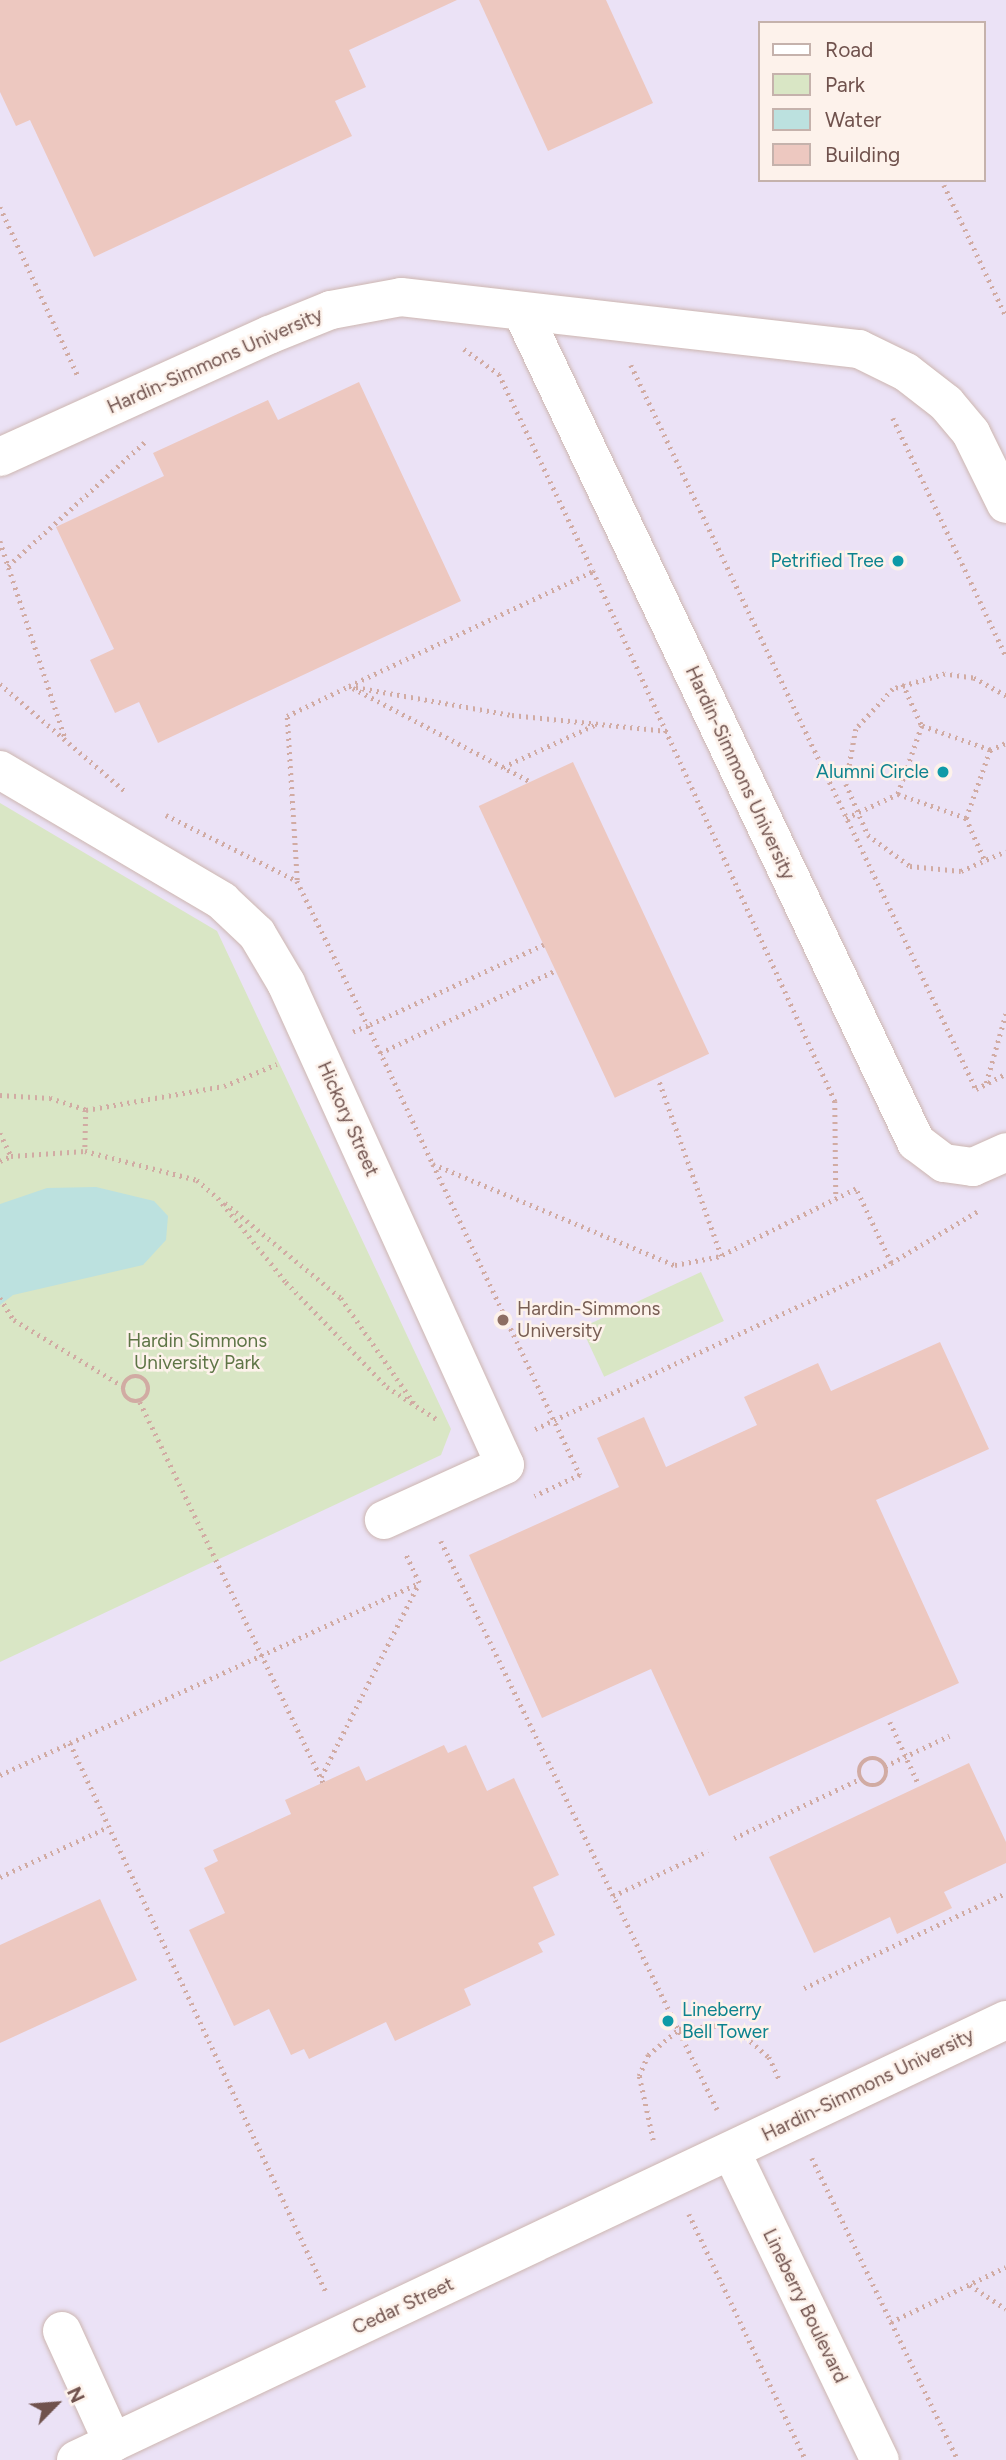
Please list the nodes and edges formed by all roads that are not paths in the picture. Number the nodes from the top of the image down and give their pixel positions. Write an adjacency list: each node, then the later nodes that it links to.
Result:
1 (522, 312): 2 (lane, Hardin-Simmons University); 3 (lane, Hardin-Simmons University); 5 (lane, Hardin-Simmons University)
2 (4, 444)
3 (1006, 504)
4 (0, 770): 6 (lane, Hickory Street)
5 (1006, 1152)
6 (384, 1521)
7 (1006, 2020): 8 (lane, Hardin-Simmons University)
8 (720, 2136): 10 (lane, Cedar Street); 12 (lane, Lineberry Boulevard)
9 (62, 2331): 10 (lane)
10 (113, 2443): 11 (lane, Cedar Street)
11 (76, 2460)
12 (880, 2460)

